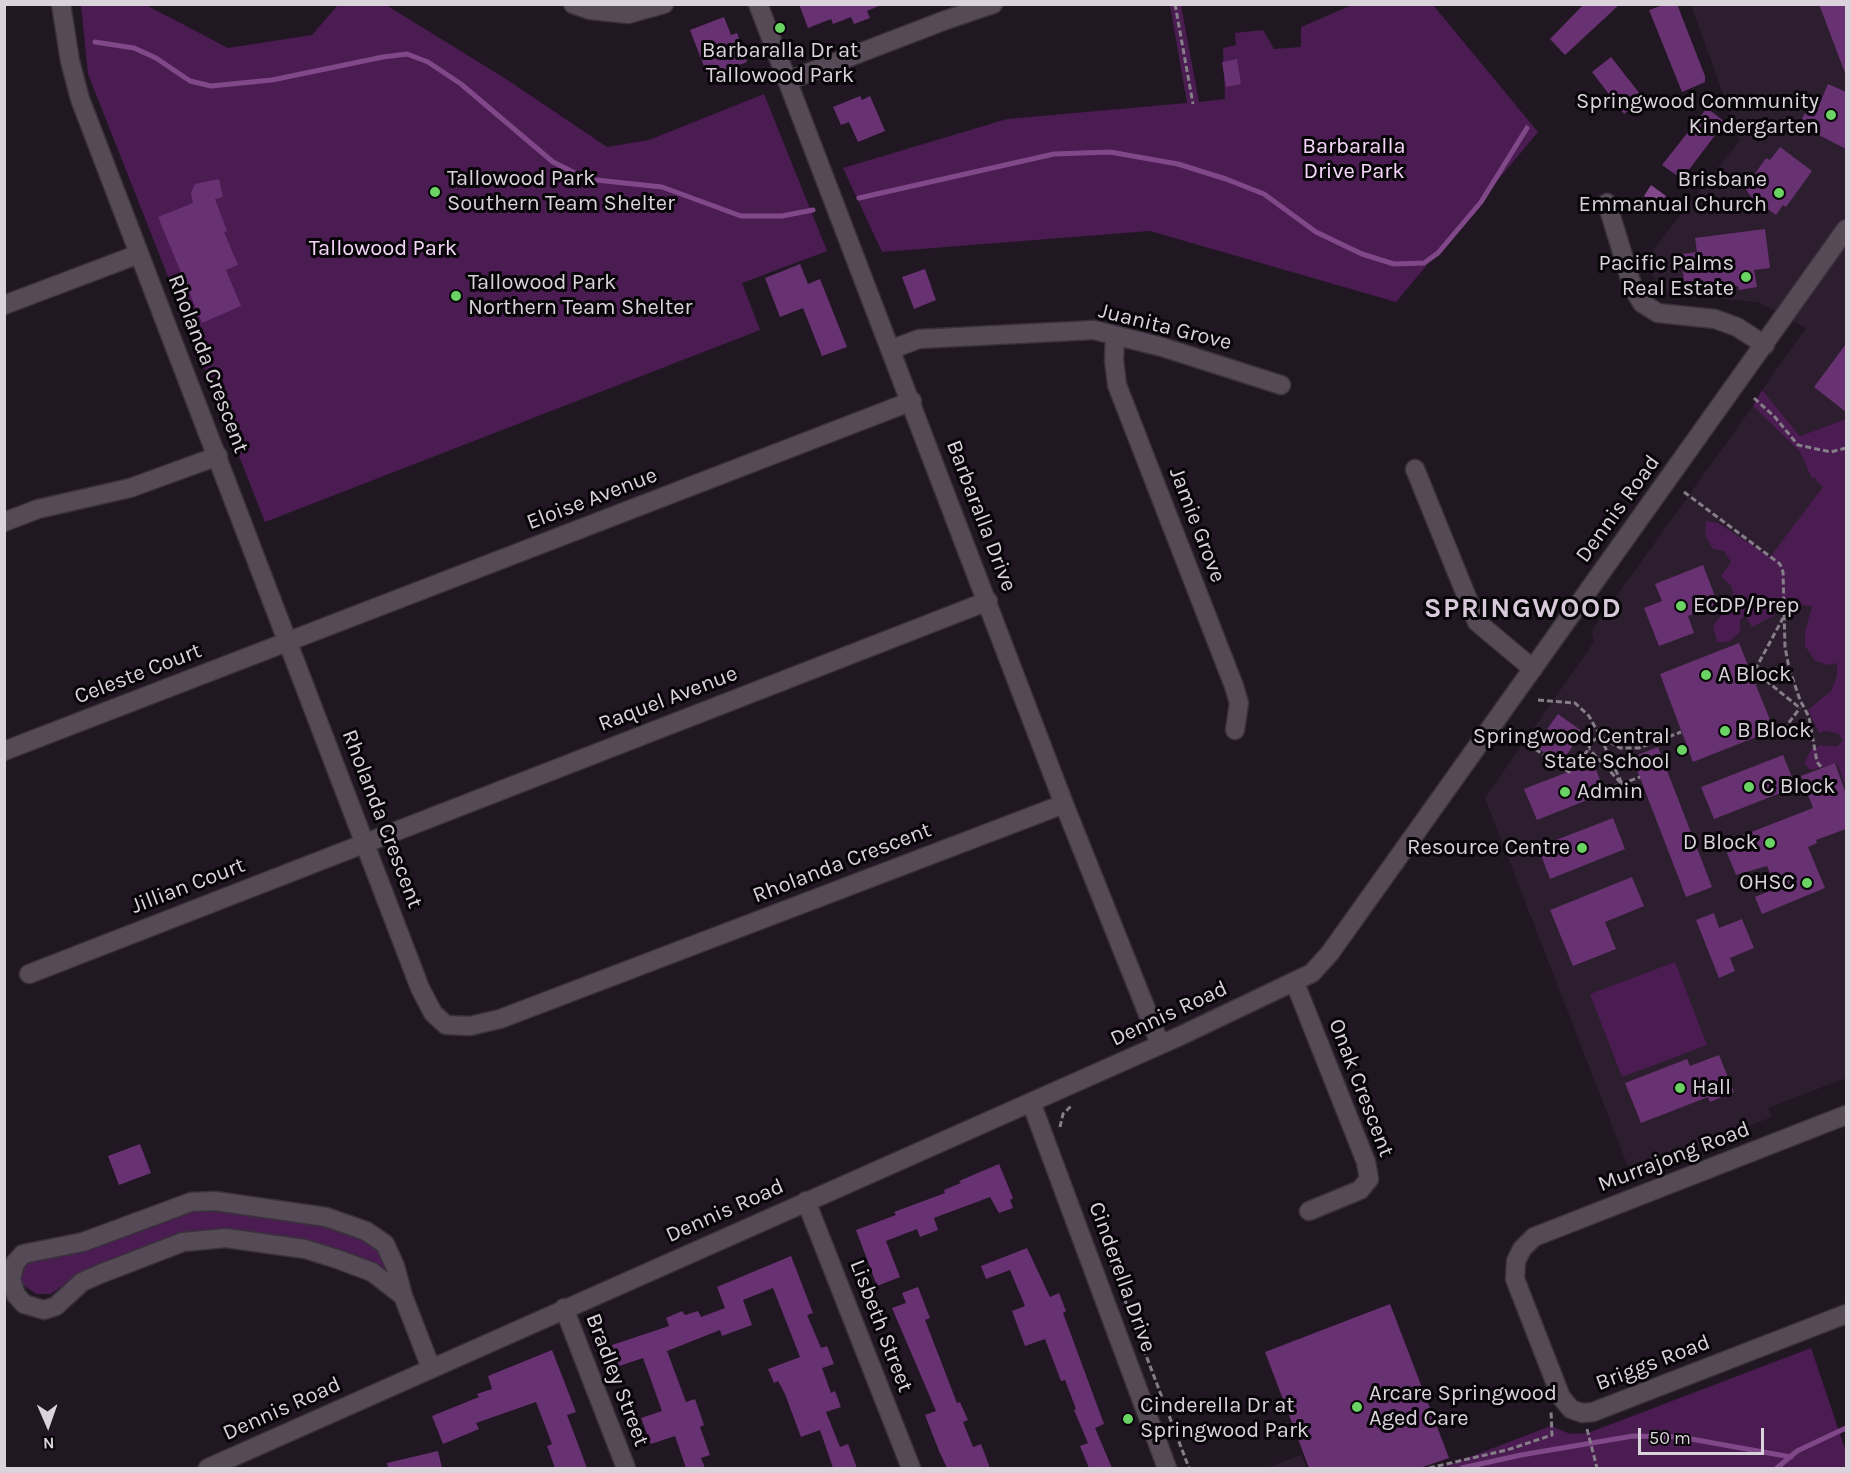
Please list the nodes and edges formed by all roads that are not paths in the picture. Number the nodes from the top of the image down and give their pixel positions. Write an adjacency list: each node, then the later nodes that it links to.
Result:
1 (61, 4): 9 (street, Rholanda Crescent)
2 (573, 4): 3 (street)
3 (664, 4)
4 (758, 4): 6 (street, Barbaralla Drive)
5 (985, 5): 6 (street)
6 (787, 81): 13 (street, Barbaralla Drive)
7 (1607, 203): 12 (street)
8 (1846, 229): 12 (street, Dennis Road)
9 (139, 254): 10 (street); 16 (street, Rholanda Crescent)
10 (4, 305)
11 (1115, 336): 13 (street, Juanita Grove); 14 (street, Juanita Grove); 22 (street, Jamie Grove)
12 (1766, 345): 21 (street, Dennis Road)
13 (892, 349): 15 (street, Barbaralla Drive)
14 (1281, 386)
15 (912, 401): 19 (street, Barbaralla Drive); 20 (street, Eloise Avenue)
16 (218, 456): 18 (street); 20 (street, Rholanda Crescent)
17 (1415, 469): 21 (street)
18 (4, 522)
19 (988, 601): 24 (street, Barbaralla Drive); 25 (street, Raquel Avenue)
20 (289, 641): 23 (street, Celeste Court); 25 (street, Rholanda Crescent)
21 (1533, 669): 27 (street, Dennis Road)
22 (1235, 730)
23 (4, 751)
24 (1064, 804): 25 (street, Rholanda Crescent); 28 (street, Barbaralla Drive)
25 (365, 842): 26 (street, Jillian Court)
26 (29, 974)
27 (1295, 983): 28 (street, Dennis Road); 32 (street, Onak Crescent)
28 (1160, 1044): 29 (street, Dennis Road)
29 (1031, 1102): 31 (street, Dennis Road); 41 (street, Cinderella Drive)
30 (1846, 1115): 33 (street, Murrajong Road)
31 (806, 1201): 35 (street, Dennis Road); 40 (street, Lisbeth Street)
32 (1309, 1211)
33 (1522, 1249): 36 (street, Briggs Road)
34 (403, 1296): 34 (street); 37 (street)
35 (564, 1308): 37 (street, Dennis Road); 39 (street, Bradley Street)
36 (1846, 1314)
37 (431, 1368): 38 (street, Dennis Road)
38 (208, 1468)
39 (626, 1468)
40 (911, 1468)
41 (1167, 1468)

